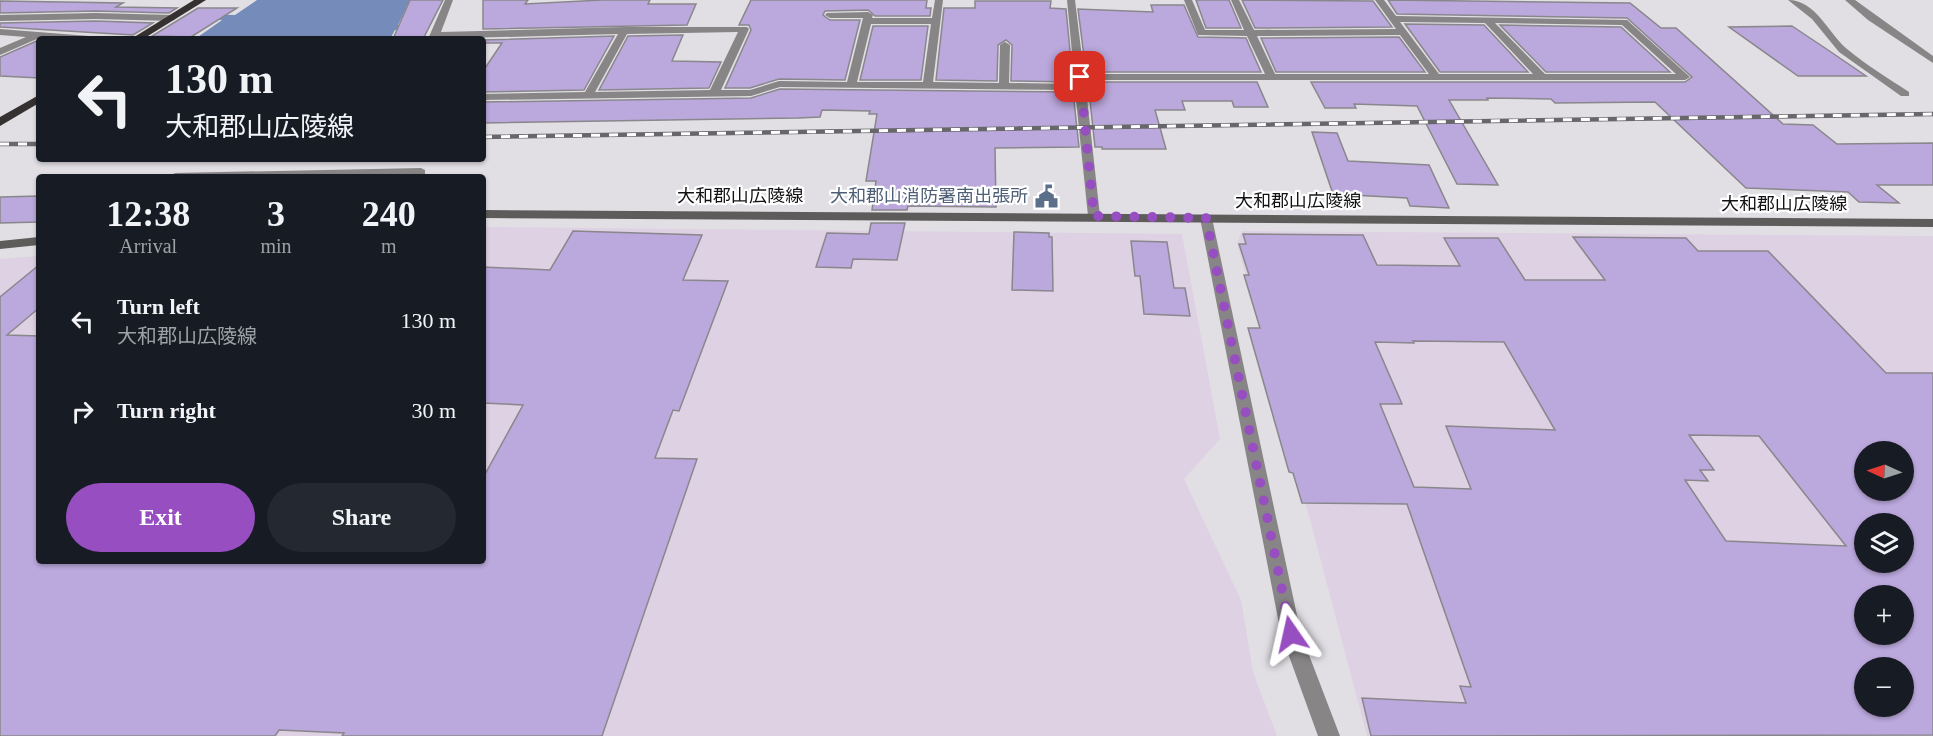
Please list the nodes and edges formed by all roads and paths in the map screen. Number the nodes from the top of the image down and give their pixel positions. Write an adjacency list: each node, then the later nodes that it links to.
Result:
1 (201, 0): 12 (highway)
2 (449, 0): 24 (street)
3 (939, 0): 16 (street)
4 (1071, 0): 32 (street)
5 (1188, 0): 20 (street)
6 (1235, 0): 20 (street)
7 (1379, 0): 13 (street)
8 (1792, 0): 37 (street)
9 (1849, 0): 28 (street)
10 (830, 15): 15 (street)
11 (0, 18): 12 (street)
12 (171, 18): 23 (highway)
13 (1393, 19): 14 (street); 19 (street)
14 (1487, 20): 30 (street); 30 (street)
15 (866, 21): 16 (street); 33 (street)
16 (936, 21): 34 (street)
17 (625, 30): 25 (street); 36 (street); 38 (street)
18 (0, 32): 21 (street)
19 (1403, 32): 20 (street); 31 (street)
20 (1250, 33): 29 (street)
21 (37, 35): 22 (street); 27 (street)
22 (50, 36)
23 (141, 36)
24 (434, 36)
25 (461, 36)
26 (1005, 45): 35 (street)
27 (0, 52)
28 (1933, 60)
29 (1271, 76): 31 (street); 32 (street)
30 (1541, 76): 31 (street)
31 (1436, 77)
32 (1081, 82): 35 (street); 43 (street)
33 (851, 85): 34 (street); 36 (street)
34 (928, 85): 35 (street)
35 (1004, 86)
36 (714, 94): 38 (street)
37 (1905, 94)
38 (588, 96): 39 (street)
39 (486, 97)
40 (36, 100): 41 (highway)
41 (0, 122)
42 (486, 214): 43 (main road, 大和郡山広陵線)
43 (1094, 216): 44 (main road, 大和郡山広陵線)
44 (1206, 218): 45 (main road, 大和郡山広陵線); 48 (street)
45 (1933, 223)
46 (36, 241): 47 (main road)
47 (0, 245)
48 (1329, 736)

